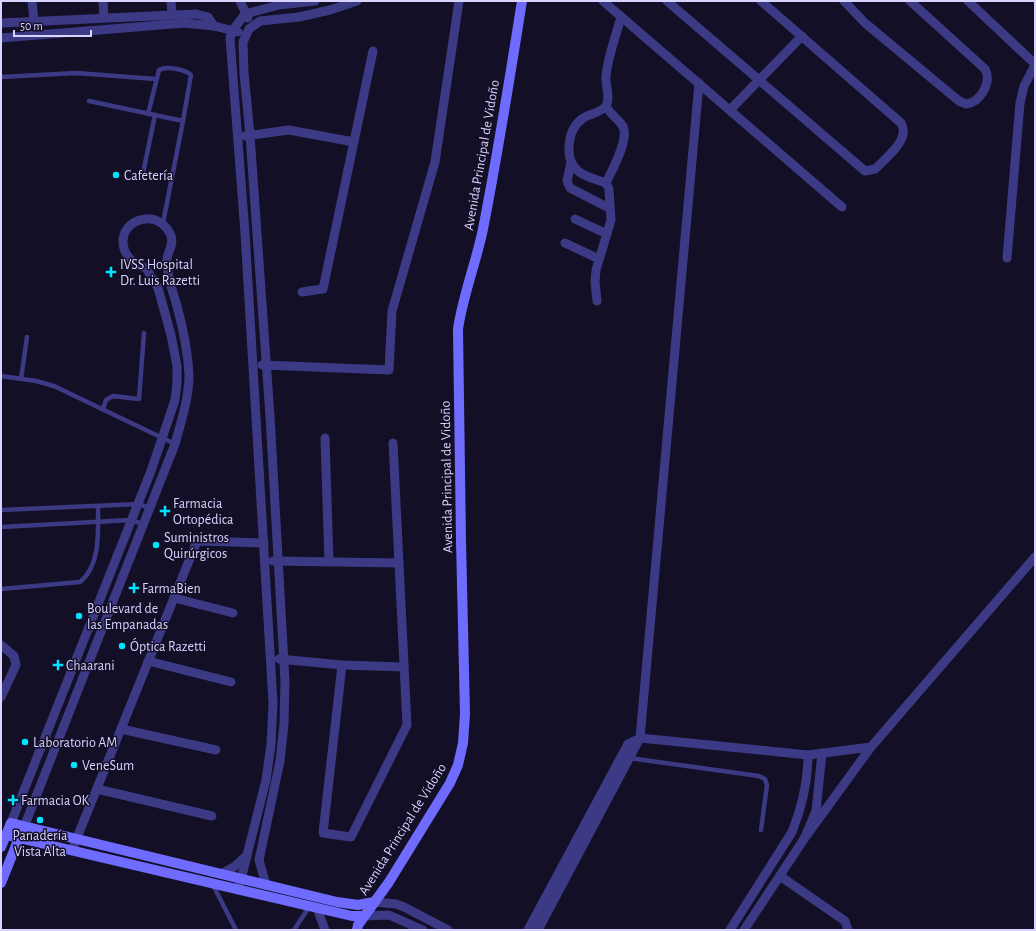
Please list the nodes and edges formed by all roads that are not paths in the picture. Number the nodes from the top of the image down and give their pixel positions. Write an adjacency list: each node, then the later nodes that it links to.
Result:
1 (32, 1): 19 (street)
2 (103, 1): 17 (street)
3 (171, 1): 15 (street)
4 (240, 1): 16 (street)
5 (315, 1): 16 (street)
6 (358, 1): 21 (street)
7 (459, 1): 57 (street)
8 (522, 1): 120 (main road, Avenida Principal de Vidoño)
9 (603, 1): 18 (street)
10 (667, 1): 31 (street)
11 (761, 1): 25 (street)
12 (844, 1): 13 (street)
13 (910, 1)
14 (968, 1): 28 (street)
15 (172, 14): 17 (street); 22 (street)
16 (245, 14): 21 (street); 23 (street)
17 (104, 17): 19 (street)
18 (621, 17): 32 (street); 34 (street)
19 (34, 21): 20 (street)
20 (1, 23)
21 (252, 24): 24 (street)
22 (214, 26): 23 (street); 26 (street)
23 (232, 30): 24 (street); 40 (street)
24 (245, 35): 39 (street)
25 (802, 36): 31 (street); 31 (street)
26 (1, 38)
27 (373, 52): 41 (street)
28 (1035, 64): 51 (street)
29 (1, 77): 30 (lane)
30 (156, 79): 36 (lane); 38 (lane)
31 (759, 80): 35 (street)
32 (699, 84): 35 (street); 92 (street)
33 (89, 101): 36 (lane)
34 (606, 106): 42 (street); 44 (street)
35 (730, 110): 45 (street)
36 (148, 114): 37 (lane)
37 (155, 115): 38 (lane); 43 (lane)
38 (183, 121): 48 (lane)
39 (250, 135): 40 (street); 41 (street); 57 (street)
40 (238, 138): 58 (street)
41 (354, 142): 53 (street)
42 (571, 162): 44 (street); 46 (street)
43 (142, 178)
44 (606, 183): 46 (street)
45 (842, 207)
46 (609, 208): 49 (street)
47 (575, 219): 49 (street)
48 (163, 223): 62 (street); 65 (street)
49 (607, 234): 52 (street)
50 (565, 243): 52 (street)
51 (1007, 258)
52 (599, 259): 54 (street)
53 (302, 292)
54 (597, 301)
55 (144, 333): 61 (lane)
56 (27, 337): 60 (lane)
57 (266, 364): 58 (street); 77 (street)
58 (253, 366): 74 (street)
59 (1, 376): 60 (lane)
60 (21, 379): 61 (lane)
61 (103, 409): 62 (lane)
62 (163, 438): 65 (lane); 66 (street)
63 (325, 438): 78 (street)
64 (393, 443): 79 (street)
65 (175, 444): 68 (street)
66 (138, 504): 67 (lane); 68 (lane); 70 (street)
67 (98, 507): 69 (lane); 71 (lane)
68 (150, 508): 72 (street)
69 (1, 510)
70 (131, 520): 71 (lane); 72 (lane); 100 (street)
71 (98, 522): 73 (lane); 80 (lane)
72 (143, 524): 101 (street)
73 (1, 527)
74 (264, 543): 76 (street); 81 (street)
75 (1035, 557): 93 (street)
76 (265, 561): 77 (street); 84 (street)
77 (278, 561): 78 (street); 85 (street)
78 (329, 562): 79 (street)
79 (399, 564): 88 (street)
80 (1, 589)
81 (174, 598): 82 (street); 86 (street)
82 (233, 613)
83 (1, 646): 90 (street)
84 (271, 658): 85 (street); 109 (street)
85 (284, 660): 87 (street); 110 (street)
86 (148, 661): 89 (street); 91 (street)
87 (342, 665): 88 (street); 88 (street)
88 (404, 667)
89 (231, 682)
90 (1, 697)
91 (121, 729): 94 (street); 98 (street)
92 (640, 738): 96 (street); 97 (street); 129 (street)
93 (871, 747): 95 (street); 105 (street)
94 (216, 750)
95 (822, 753): 96 (street); 105 (street)
96 (808, 755): 131 (street)
97 (629, 758): 102 (lane); 130 (street)
98 (96, 789): 99 (street); 106 (street)
99 (212, 816)
100 (11, 823): 101 (main road); 103 (main road)
101 (24, 827): 104 (main road); 106 (main road)
102 (761, 830)
103 (6, 835): 104 (main road); 107 (main road)
104 (19, 838): 108 (main road); 115 (main road)
105 (804, 839): 112 (street)
106 (76, 840): 108 (street); 111 (main road)
107 (1, 848)
108 (72, 850): 116 (main road)
109 (247, 855): 111 (street); 113 (street)
110 (259, 860): 114 (street); 117 (street)
111 (221, 874): 113 (main road)
112 (780, 876): 132 (street); 133 (street)
113 (241, 879): 114 (main road); 118 (street)
114 (254, 882): 117 (main road); 119 (street)
115 (1, 883)
116 (212, 883): 118 (main road); 123 (lane)
117 (266, 885): 120 (main road)
118 (238, 890): 119 (main road)
119 (252, 893): 121 (main road)
120 (374, 902): 122 (main road, Avenida Principal de Vidoño); 128 (street)
121 (313, 907): 122 (main road); 124 (lane); 125 (street)
122 (364, 916): 126 (main road, Avenida Principal de Vidoño); 127 (street)
123 (236, 930)
124 (294, 930)
125 (325, 930)
126 (357, 930)
127 (422, 930)
128 (448, 930)
129 (528, 930)
130 (538, 930)
131 (730, 930)
132 (744, 930)
133 (848, 930)

